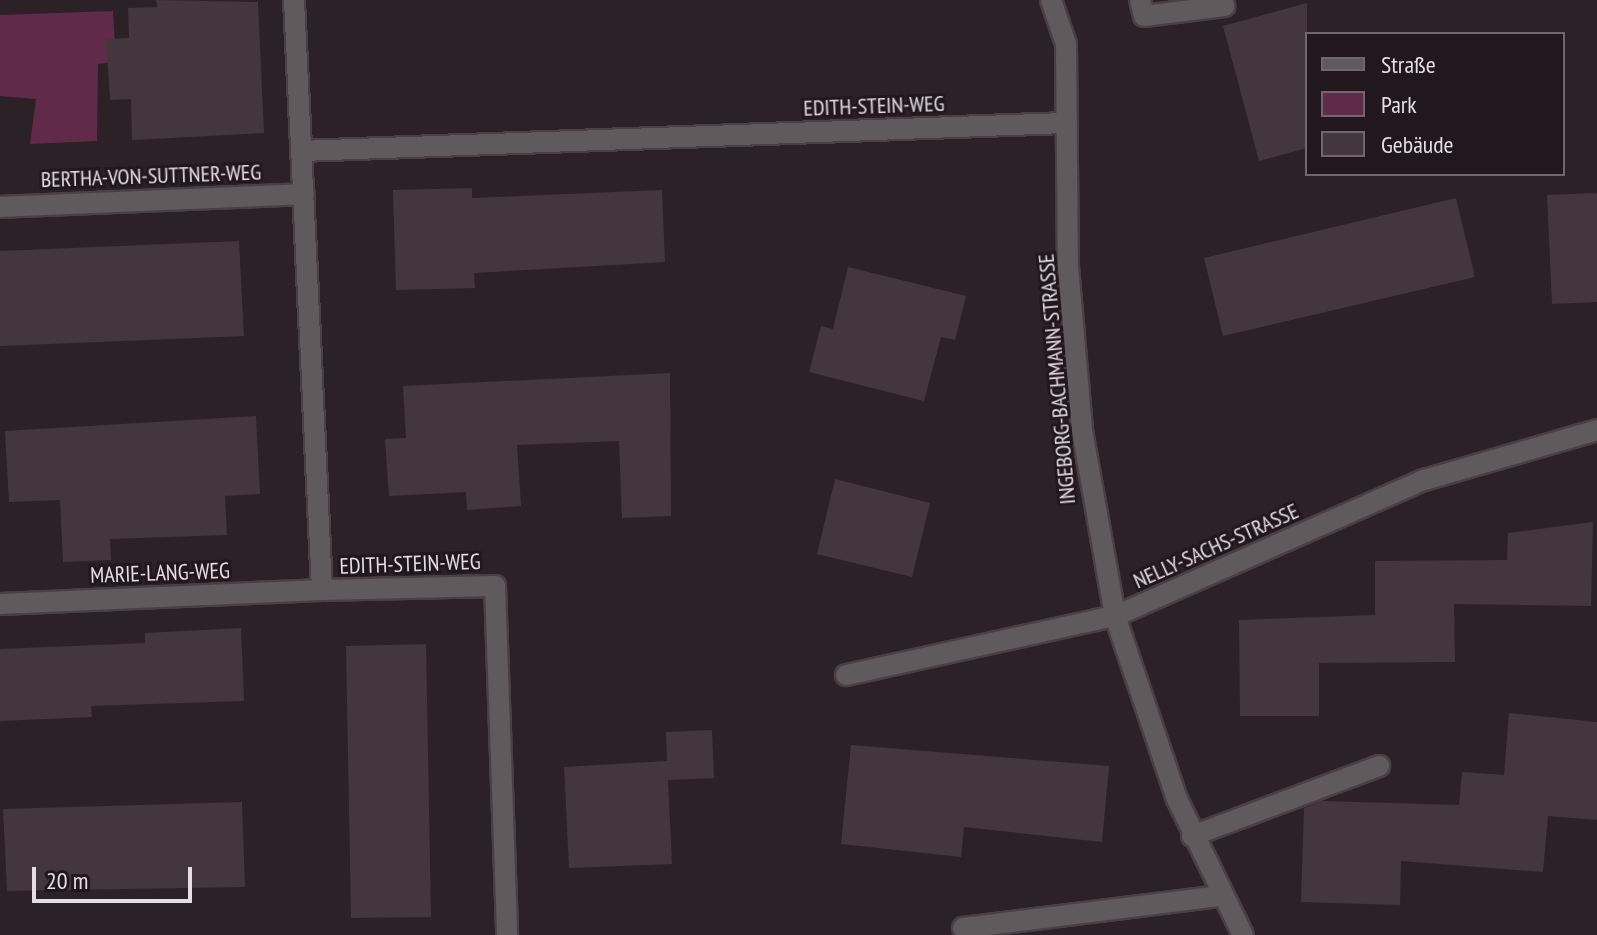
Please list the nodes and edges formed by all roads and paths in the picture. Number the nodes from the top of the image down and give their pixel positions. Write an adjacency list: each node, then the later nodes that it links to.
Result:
1 (294, 0): 6 (street, EDITH-STEIN-WEG)
2 (1051, 0): 5 (street, INGEBORG-BACHMANN-STRASSE)
3 (1140, 0): 4 (street)
4 (1224, 6)
5 (1066, 123): 6 (street, EDITH-STEIN-WEG); 12 (street, INGEBORG-BACHMANN-STRASSE)
6 (301, 151): 7 (street, EDITH-STEIN-WEG)
7 (304, 194): 8 (street, BERTHA-VON-SUTTNER-WEG); 10 (street, EDITH-STEIN-WEG)
8 (0, 207)
9 (1597, 430): 12 (street, NELLY-SACHS-STRASSE)
10 (322, 590): 11 (street, MARIE-LANG-WEG); 18 (street, EDITH-STEIN-WEG)
11 (0, 604)
12 (1115, 616): 13 (street, NELLY-SACHS-STRASSE); 15 (street, INGEBORG-BACHMANN-STRASSE)
13 (846, 675)
14 (1379, 766): 15 (street)
15 (1192, 836): 16 (street, INGEBORG-BACHMANN-STRASSE)
16 (1219, 896): 17 (street); 19 (street, INGEBORG-BACHMANN-STRASSE)
17 (963, 928)
18 (507, 935)
19 (1243, 935)

